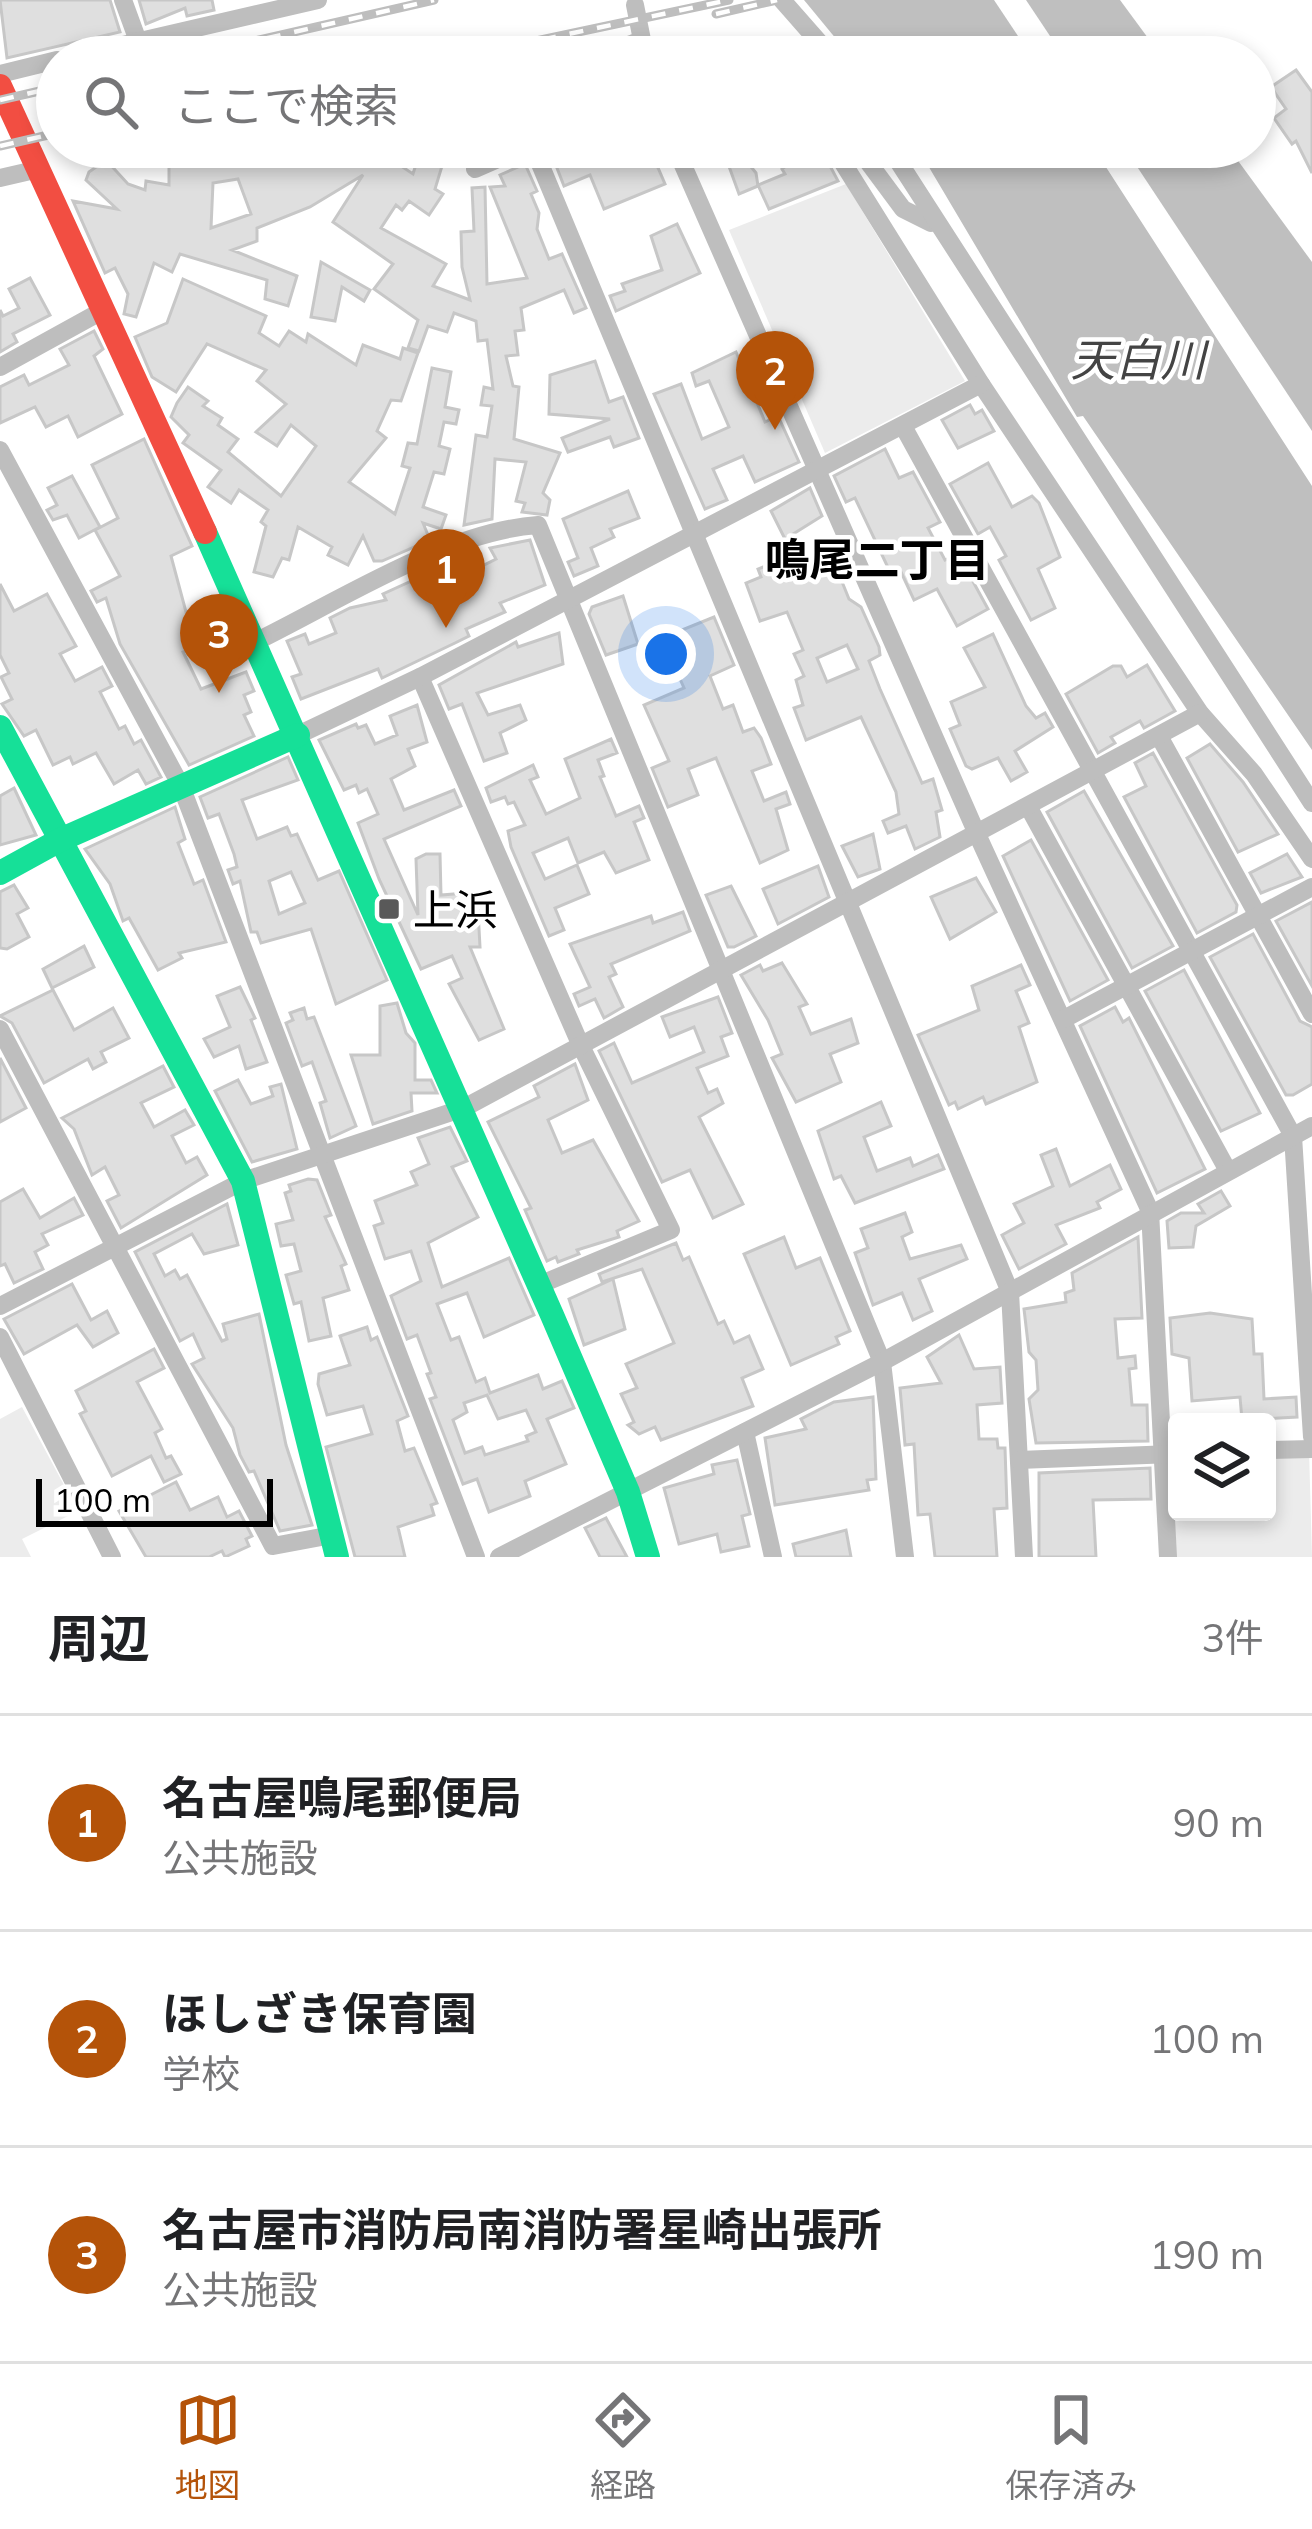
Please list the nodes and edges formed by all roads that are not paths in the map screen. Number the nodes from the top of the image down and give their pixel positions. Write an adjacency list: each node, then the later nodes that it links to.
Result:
1 (123, 0): 5 (street)
2 (318, 0): 6 (street)
3 (782, 0): 8 (street)
4 (634, 5): 7 (street)
5 (136, 36)
6 (160, 36)
7 (641, 36)
8 (814, 36)
9 (36, 65): 10 (street)
10 (0, 74)
11 (0, 86): 12 (street)
12 (36, 165)
13 (480, 168): 20 (street)
14 (538, 168): 29 (street)
15 (684, 168): 28 (street)
16 (846, 168): 25 (street)
17 (873, 168): 22 (street)
18 (901, 168): 22 (street)
19 (38, 169): 21 (street); 23 (street)
20 (475, 170)
21 (0, 178)
22 (935, 226): 39 (street)
23 (100, 312): 24 (street); 31 (street)
24 (0, 367)
25 (981, 384): 26 (street); 33 (street)
26 (903, 426): 28 (street); 37 (street)
27 (0, 450): 38 (street)
28 (818, 471): 29 (street); 41 (street)
29 (694, 532): 30 (street); 46 (street)
30 (569, 596): 31 (street); 32 (street); 49 (street)
31 (257, 641): 35 (street)
32 (420, 677): 35 (street); 54 (street)
33 (1200, 712): 36 (street); 43 (street)
34 (0, 727): 42 (street)
35 (298, 735): 38 (street); 55 (street)
36 (1159, 736): 37 (street); 47 (street)
37 (1093, 774): 40 (street); 48 (street)
38 (181, 786): 42 (street); 58 (street)
39 (1312, 803)
40 (1029, 808): 41 (street); 50 (street)
41 (977, 834): 46 (street); 52 (street)
42 (61, 840): 44 (street); 60 (street)
43 (1312, 859)
44 (0, 873)
45 (1312, 887): 47 (street)
46 (850, 902): 49 (street); 64 (street)
47 (1259, 915): 48 (street); 51 (street)
48 (1190, 952): 50 (street); 57 (street)
49 (725, 970): 54 (street); 67 (street)
50 (1127, 986): 52 (street); 59 (street)
51 (1312, 1014)
52 (1064, 1019): 61 (street)
53 (0, 1029): 62 (street)
54 (581, 1046): 55 (street); 63 (street)
55 (464, 1108): 58 (street); 63 (street)
56 (1312, 1126): 57 (street)
57 (1294, 1136): 59 (street); 70 (street)
58 (326, 1155): 60 (street); 79 (street)
59 (1228, 1171): 61 (street)
60 (243, 1180): 62 (street); 77 (street)
61 (1150, 1211): 64 (street); 68 (street)
62 (115, 1246): 65 (street); 77 (street)
63 (539, 1286): 75 (street)
64 (1010, 1292): 67 (street); 74 (street)
65 (0, 1306)
66 (0, 1337): 78 (street)
67 (882, 1362): 69 (street); 83 (street)
68 (1168, 1419)
69 (745, 1432): 75 (street); 82 (street)
70 (1312, 1437)
71 (1312, 1448): 72 (street)
72 (1276, 1450)
73 (1168, 1454): 74 (street)
74 (1019, 1460): 84 (street)
75 (628, 1492): 80 (street); 81 (street)
76 (1169, 1521): 85 (street)
77 (334, 1546)
78 (112, 1557)
79 (476, 1557)
80 (499, 1557)
81 (648, 1557)
82 (773, 1557)
83 (905, 1557)
84 (1024, 1557)
85 (1168, 1557)

